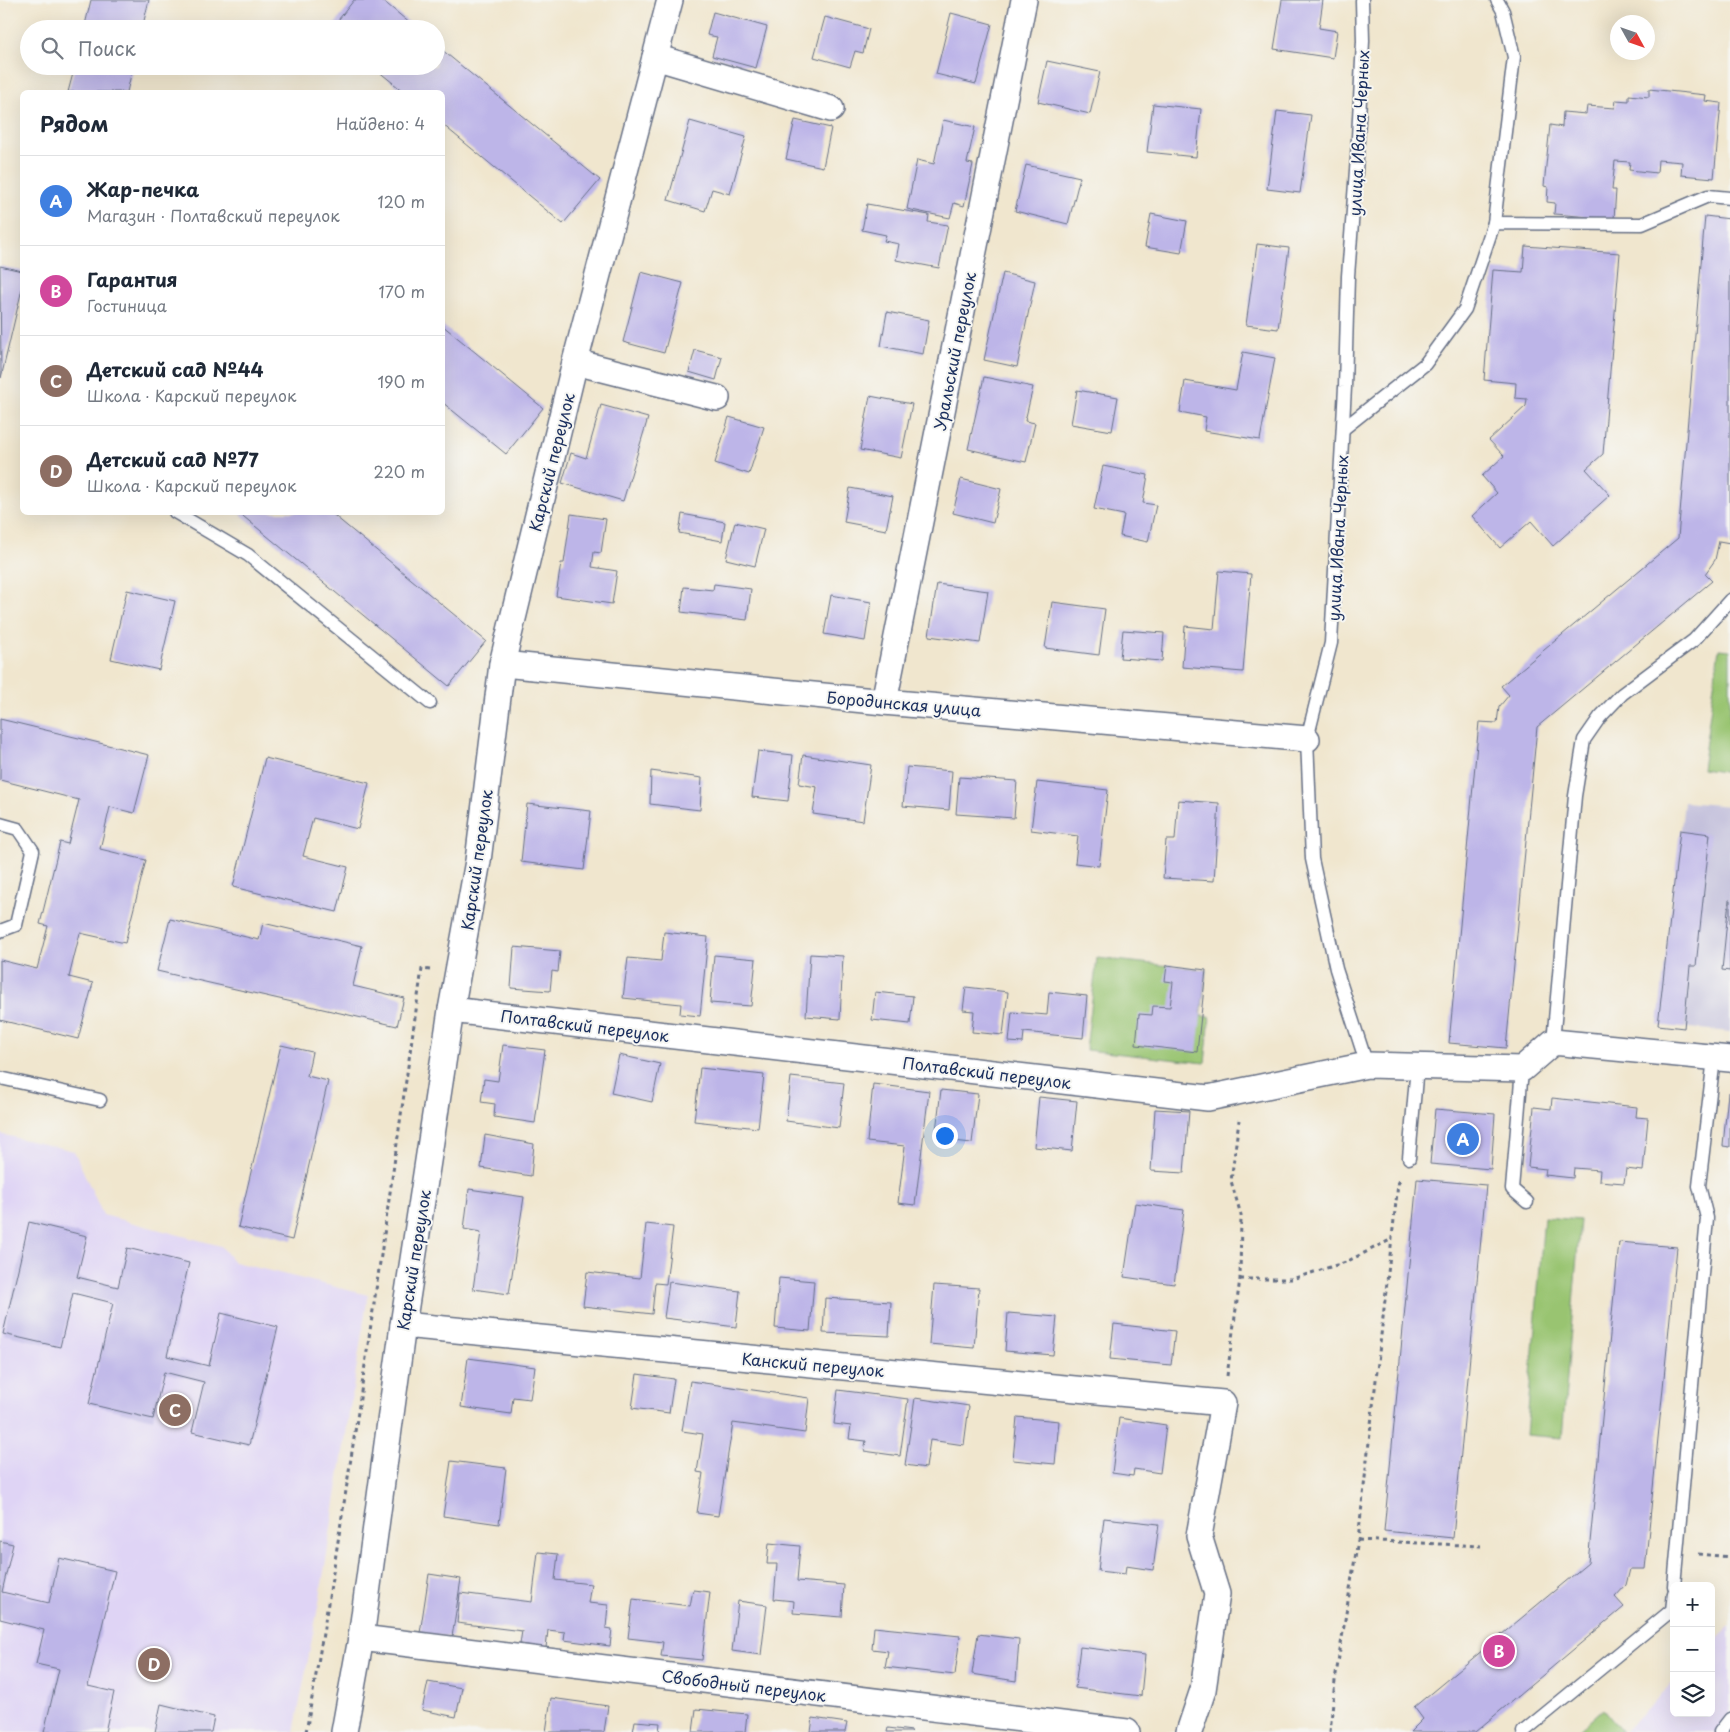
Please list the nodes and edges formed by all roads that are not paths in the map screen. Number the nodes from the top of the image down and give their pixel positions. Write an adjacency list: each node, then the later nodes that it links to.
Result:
1 (670, 0): 5 (street, Карский переулок)
2 (1024, 0): 16 (street, Уральский переулок)
3 (1362, 0): 11 (lane, улица Ивана Черных)
4 (1497, 0): 8 (lane)
5 (655, 57): 6 (street); 9 (street, Карский переулок)
6 (831, 109)
7 (1730, 198): 8 (lane)
8 (1494, 223): 11 (lane)
9 (575, 362): 10 (street); 14 (street, Карский переулок)
10 (717, 398)
11 (1343, 429): 17 (lane, улица Ивана Черных)
12 (180, 515): 15 (lane)
13 (1730, 600): 21 (lane)
14 (502, 664): 16 (street, Бородинская улица); 20 (street, Карский переулок)
15 (430, 702)
16 (884, 702): 17 (street, Бородинская улица)
17 (1307, 739): 23 (lane, улица Ивана Черных)
18 (0, 824): 19 (lane)
19 (0, 931)
20 (451, 1010): 23 (street, Полтавский переулок); 30 (street, Карский переулок)
21 (1553, 1042): 22 (street); 25 (street)
22 (1722, 1059): 31 (lane)
23 (1367, 1065): 24 (street, Полтавский переулок)
24 (1417, 1066): 25 (street, Полтавский переулок); 28 (lane)
25 (1522, 1069): 29 (lane)
26 (0, 1078): 27 (lane)
27 (100, 1100)
28 (1409, 1158)
29 (1527, 1202)
30 (403, 1325): 33 (street, Карский переулок); 37 (street, Канский переулок)
31 (1674, 1582)
32 (1670, 1612): 38 (lane)
33 (361, 1638): 35 (street, Карский переулок); 36 (street, Свободный переулок)
34 (1730, 1719): 39 (lane)
35 (344, 1732)
36 (1127, 1732)
37 (1189, 1732)
38 (1523, 1732)
39 (1720, 1732)

